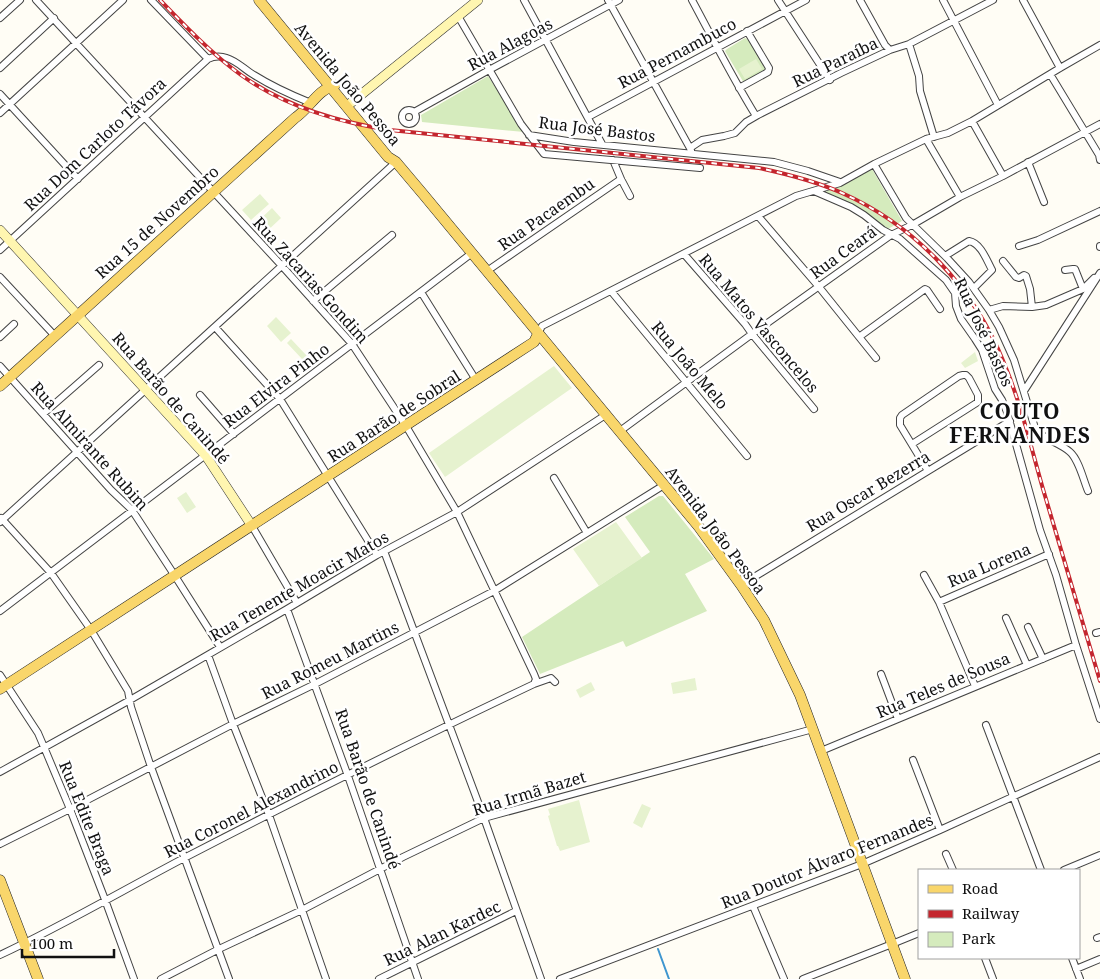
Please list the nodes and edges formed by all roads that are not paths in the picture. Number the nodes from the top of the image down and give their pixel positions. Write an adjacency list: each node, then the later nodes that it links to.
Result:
1 (20, 0): 20 (street)
2 (36, 0): 21 (street, Rua Zacarias Gondim)
3 (123, 0): 25 (street)
4 (151, 0): 30 (street)
5 (259, 0): 37 (main road, Avenida João Pessoa)
6 (266, 0): 37 (main road, Avenida João Pessoa)
7 (478, 0): 19 (main road)
8 (524, 0): 24 (street)
9 (619, 0): 17 (street, Rua Alagoas)
10 (692, 0): 28 (street)
11 (778, 0): 18 (street)
12 (806, 0): 18 (street, Rua Pernambuco)
13 (860, 0): 29 (street)
14 (944, 0): 22 (street)
15 (993, 0): 22 (street, Rua Paraíba)
16 (1023, 0): 32 (street)
17 (609, 2): 24 (street, Rua Alagoas); 36 (street)
18 (785, 11): 23 (street, Rua Pernambuco); 35 (street)
19 (458, 16): 33 (street); 42 (main road)
20 (0, 18)
21 (54, 18): 25 (street, Rua Zacarias Gondim); 31 (street)
22 (955, 20): 26 (street, Rua Paraíba); 43 (street)
23 (747, 31): 28 (street, Rua Pernambuco); 38 (street)
24 (546, 40): 33 (street, Rua Alagoas); 48 (street)
25 (77, 43): 40 (street); 47 (street, Rua Zacarias Gondim)
26 (909, 44): 29 (street, Rua Paraíba); 53 (street)
27 (1100, 45): 32 (street, Rua Barão de Sobral)
28 (718, 47): 36 (street, Rua Pernambuco); 38 (street)
29 (890, 50): 35 (street, Rua Paraíba)
30 (208, 59): 41 (street); 47 (street, Rua Dom Carloto Távora)
31 (0, 68)
32 (1060, 68): 34 (street, Rua Barão de Sobral)
33 (489, 70): 44 (street, Rua Alagoas); 52 (street)
34 (1050, 74): 43 (street, Rua Barão de Sobral); 51 (street)
35 (830, 80): 46 (street, Rua Paraíba)
36 (653, 81): 48 (street, Rua Pernambuco); 55 (street)
37 (333, 86): 41 (main road, Rua 15 de Novembro); 42 (main road, Avenida João Pessoa)
38 (739, 88): 46 (street)
39 (0, 94): 40 (street)
40 (10, 104): 45 (street); 63 (street)
41 (311, 104): 67 (main road, Rua 15 de Novembro)
42 (349, 105): 58 (main road, Avenida João Pessoa)
43 (998, 105): 49 (street, Rua Barão de Sobral)
44 (414, 112)
45 (0, 113)
46 (756, 116): 55 (street, Rua Paraíba)
47 (145, 117): 63 (street, Rua Dom Carloto Távora); 67 (street, Rua Zacarias Gondim)
48 (588, 117): 54 (street)
49 (972, 121): 53 (street, Rua Barão de Sobral); 62 (street)
50 (1100, 124): 51 (street, Rua Ceará)
51 (1085, 132): 57 (street); 59 (street, Rua Ceará)
52 (529, 135): 54 (street, Rua José Bastos); 56 (street, Rua José Bastos)
53 (930, 138): 60 (street, Rua Barão de Sobral); 69 (street)
54 (602, 144): 55 (street, Rua José Bastos)
55 (691, 150): 65 (street, Rua José Bastos)
56 (613, 160): 61 (street, Rua José Bastos); 64 (street)
57 (1100, 160)
58 (396, 162): 80 (main road, Avenida João Pessoa); 84 (street)
59 (1028, 162): 62 (street, Rua Ceará); 70 (street)
60 (874, 164): 65 (street, Rua Barão de Sobral); 73 (street, Rua José Bastos)
61 (700, 168)
62 (1003, 176): 69 (street, Rua Ceará)
63 (78, 179): 77 (street, Rua Dom Carloto Távora)
64 (621, 179): 68 (street); 86 (street, Rua Pacaembu)
65 (840, 182): 66 (street, Rua Barão de Sobral)
66 (814, 191): 72 (street, Rua Barão de Sobral); 75 (street, Rua José Bastos)
67 (213, 192): 84 (street, Rua Zacarias Gondim); 98 (main road, Rua 15 de Novembro)
68 (630, 196)
69 (960, 197): 73 (street, Rua Ceará)
70 (1044, 202)
71 (1100, 211): 78 (street)
72 (758, 216): 81 (street, Rua Barão de Sobral); 89 (street)
73 (912, 225): 75 (street, Rua Ceará); 82 (street, Rua José Bastos)
74 (0, 230): 77 (main road, Rua Barão de Canindé)
75 (891, 234): 89 (street, Rua Ceará); 121 (street, Rua José Bastos)
76 (392, 235): 94 (street)
77 (10, 241): 79 (street, Rua Dom Carloto Távora); 98 (main road, Rua Barão de Canindé)
78 (1019, 246)
79 (0, 250)
80 (472, 253): 86 (main road, Avenida João Pessoa); 93 (street, Rua Elvira Pinho)
81 (684, 254): 92 (street, Rua Barão de Sobral); 102 (street, Rua Matos Vasconcelos)
82 (945, 256): 90 (street, Rua José Bastos); 90 (street)
83 (1003, 261): 95 (street)
84 (282, 266): 94 (street, Rua Zacarias Gondim); 100 (street)
85 (1065, 270): 91 (street)
86 (487, 271): 101 (main road, Avenida João Pessoa)
87 (1100, 274): 91 (street); 115 (street)
88 (0, 277): 103 (street)
89 (819, 287): 102 (street, Rua Ceará); 105 (street)
90 (974, 288): 97 (street, Rua José Bastos)
91 (1083, 289): 95 (street)
92 (611, 291): 101 (street, Rua Barão de Sobral); 112 (street, Rua João Melo)
93 (421, 292): 106 (street, Rua Elvira Pinho); 111 (street)
94 (313, 301): 106 (street, Rua Zacarias Gondim)
95 (1032, 307): 97 (street)
96 (940, 310): 105 (street)
97 (989, 310): 115 (street, Rua José Bastos)
98 (77, 315): 103 (main road, Rua 15 de Novembro); 114 (main road, Rua Barão de Canindé)
99 (14, 324): 104 (street)
100 (215, 327): 114 (street); 117 (street)
101 (538, 334): 111 (main road, Rua Barão de Sobral); 120 (main road, Avenida João Pessoa)
102 (752, 334): 112 (street, Rua Ceará); 118 (street, Rua Matos Vasconcelos)
103 (55, 336): 110 (main road, Rua 15 de Novembro)
104 (0, 337)
105 (859, 337): 107 (street)
106 (352, 344): 117 (street, Rua Elvira Pinho); 122 (street, Rua Zacarias Gondim)
107 (876, 358)
108 (98, 365): 119 (street)
109 (0, 366): 110 (street, Rua Almirante Rubim)
110 (10, 377): 113 (main road, Rua 15 de Novembro); 119 (street, Rua Almirante Rubim)
111 (476, 380): 122 (main road, Rua Barão de Sobral)
112 (687, 382): 123 (street, Rua Ceará); 128 (street, Rua João Melo)
113 (0, 386)
114 (145, 389): 126 (street); 127 (main road, Rua Barão de Canindé)
115 (1024, 391): 133 (street, Rua José Bastos)
116 (200, 395): 124 (street)
117 (280, 399): 124 (street, Rua Elvira Pinho); 130 (street)
118 (814, 409)
119 (43, 414): 126 (street, Rua Almirante Rubim)
120 (607, 414): 123 (main road, Avenida João Pessoa); 135 (street, Rua Tenente Moacir Matos)
121 (1010, 421): 129 (street, Rua Oscar Bezerra); 140 (street, Rua José Bastos)
122 (406, 426): 130 (main road, Rua Barão de Sobral); 135 (street, Rua Zacarias Gondim)
123 (620, 431): 132 (main road, Avenida João Pessoa)
124 (234, 434): 127 (street, Rua Elvira Pinho)
125 (912, 444): 125 (street); 129 (street)
126 (78, 452): 134 (street, Rua Almirante Rubim); 136 (street)
127 (206, 456): 134 (street, Rua Elvira Pinho); 137 (main road, Rua Barão de Canindé)
128 (747, 456)
129 (928, 471): 145 (street, Rua Oscar Bezerra)
130 (328, 476): 137 (main road, Rua Barão de Sobral); 141 (street)
131 (554, 478): 138 (street)
132 (664, 485): 138 (street, Rua Romeu Martins); 145 (main road, Avenida João Pessoa)
133 (1088, 491)
134 (132, 510): 142 (street, Rua Elvira Pinho); 144 (street, Rua Almirante Rubim)
135 (457, 512): 139 (street, Rua Tenente Moacir Matos); 146 (street, Rua Zacarias Gondim)
136 (1, 519): 142 (street)
137 (252, 526): 144 (main road, Rua Barão de Sobral); 148 (street, Rua Barão de Canindé)
138 (587, 533): 146 (street, Rua Romeu Martins)
139 (384, 551): 141 (street, Rua Tenente Moacir Matos); 154 (street)
140 (1049, 554): 147 (street, Rua Lorena); 155 (street, Rua José Bastos)
141 (377, 555): 148 (street, Rua Tenente Moacir Matos)
142 (52, 573): 150 (street, Rua Elvira Pinho); 153 (street)
143 (924, 575): 147 (street)
144 (175, 576): 153 (main road, Rua Barão de Sobral); 156 (street, Rua Almirante Rubim)
145 (741, 585): 173 (main road, Avenida João Pessoa)
146 (494, 591): 154 (street, Rua Romeu Martins); 164 (street, Rua Zacarias Gondim)
147 (939, 602): 165 (street)
148 (297, 603): 149 (street, Rua Tenente Moacir Matos)
149 (287, 609): 156 (street, Rua Tenente Moacir Matos); 163 (street, Rua Barão de Canindé)
150 (0, 611)
151 (1006, 618): 159 (street)
152 (1028, 627): 158 (street)
153 (91, 630): 166 (main road, Rua Barão de Sobral); 167 (street)
154 (414, 632): 163 (street, Rua Romeu Martins); 172 (street)
155 (1076, 645): 158 (street, Rua Teles de Sousa); 169 (street, Rua José Bastos)
156 (220, 647): 157 (street, Rua Tenente Moacir Matos)
157 (208, 655): 167 (street, Rua Tenente Moacir Matos); 170 (street)
158 (1042, 659): 159 (street, Rua Teles de Sousa)
159 (1027, 665): 165 (street, Rua Teles de Sousa)
160 (881, 674): 168 (street)
161 (0, 675): 166 (street, Rua Edite Braga)
162 (555, 682): 164 (street)
163 (315, 684): 170 (street, Rua Romeu Martins); 180 (street, Rua Barão de Canindé)
164 (534, 684): 172 (street, Rua Coronel Alexandrino)
165 (975, 686): 168 (street, Rua Teles de Sousa)
166 (3, 687): 174 (street, Rua Edite Braga)
167 (130, 700): 174 (street, Rua Tenente Moacir Matos); 178 (street)
168 (898, 719): 175 (street, Rua Teles de Sousa)
169 (1100, 720)
170 (233, 724): 178 (street, Rua Romeu Martins); 183 (street)
171 (986, 724): 181 (street)
172 (449, 725): 180 (street, Rua Coronel Alexandrino); 184 (street)
173 (813, 729): 175 (main road, Avenida João Pessoa); 184 (street, Rua Irmã Bazet)
174 (44, 747): 179 (street, Rua Tenente Moacir Matos); 182 (street, Rua Edite Braga)
175 (822, 751): 190 (main road, Avenida João Pessoa)
176 (1100, 757): 181 (street, Rua Doutor Álvaro Fernandes)
177 (913, 760): 185 (street)
178 (151, 767): 182 (street, Rua Romeu Martins); 189 (street)
179 (0, 772)
180 (348, 776): 183 (street, Rua Coronel Alexandrino); 194 (street, Rua Barão de Canindé)
181 (1014, 796): 185 (street, Rua Doutor Álvaro Fernandes); 192 (street)
182 (70, 810): 186 (street, Rua Romeu Martins); 196 (street, Rua Edite Braga)
183 (269, 815): 189 (street, Rua Coronel Alexandrino); 198 (street)
184 (484, 818): 194 (street, Rua Irmã Bazet); 199 (street)
185 (940, 830): 190 (street, Rua Doutor Álvaro Fernandes)
186 (0, 844)
187 (946, 854): 191 (street)
188 (1100, 854): 193 (street)
189 (185, 858): 196 (street, Rua Coronel Alexandrino); 203 (street)
190 (862, 864): 197 (street, Rua Doutor Álvaro Fernandes); 202 (main road, Avenida João Pessoa)
191 (953, 869)
192 (1041, 869)
193 (1066, 869)
194 (380, 870): 198 (street, Rua Irmã Bazet); 208 (street, Rua Barão de Canindé)
195 (0, 880): 201 (main road)
196 (106, 902): 201 (street, Rua Coronel Alexandrino); 211 (street, Rua Edite Braga)
197 (753, 906): 218 (street, Rua Doutor Álvaro Fernandes); 219 (street)
198 (302, 910): 203 (street, Rua Irmã Bazet); 214 (street)
199 (516, 912): 208 (street, Rua Alan Kardec); 217 (street)
200 (918, 933): 202 (street)
201 (24, 944): 204 (street, Rua Coronel Alexandrino); 210 (main road)
202 (892, 944): 220 (street); 221 (main road, Avenida João Pessoa)
203 (219, 949): 212 (street, Rua Irmã Bazet); 213 (street)
204 (0, 955)
205 (986, 959): 222 (street)
206 (1072, 959): 209 (street)
207 (1100, 959): 209 (street)
208 (412, 962): 215 (street, Rua Alan Kardec); 216 (street, Rua Barão de Canindé)
209 (1076, 969): 223 (street)
210 (38, 979)
211 (134, 979)
212 (161, 979)
213 (229, 979)
214 (326, 979)
215 (379, 979)
216 (418, 979)
217 (541, 979)
218 (560, 979)
219 (784, 979)
220 (803, 979)
221 (905, 979)
222 (993, 979)
223 (1080, 979)

